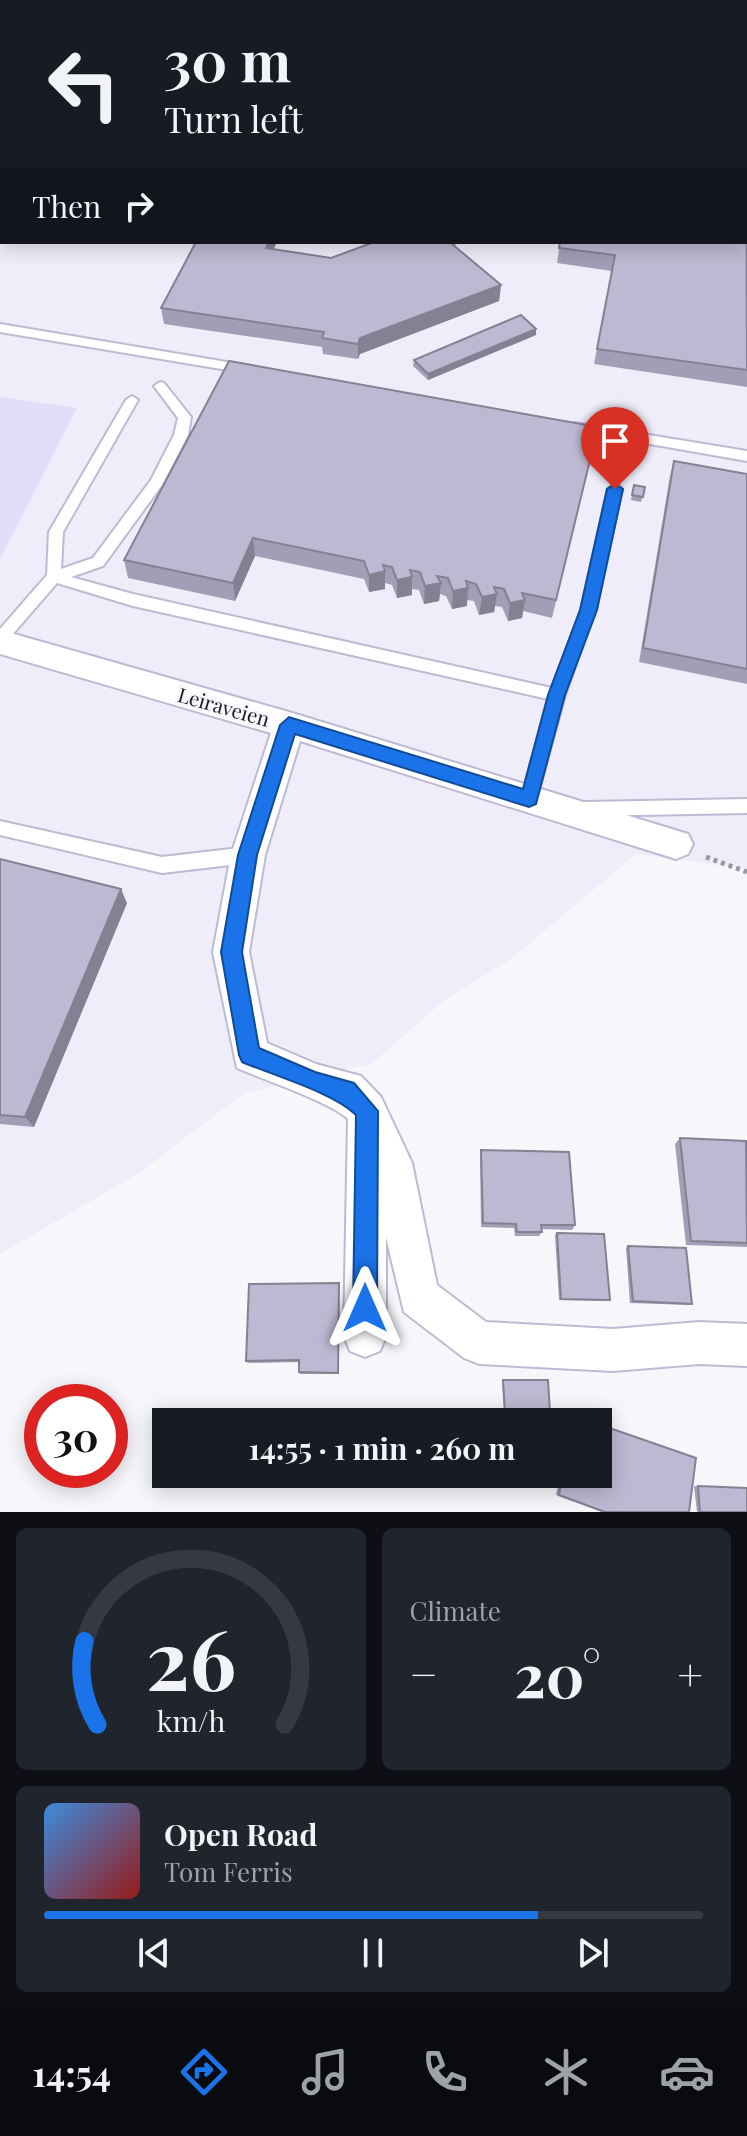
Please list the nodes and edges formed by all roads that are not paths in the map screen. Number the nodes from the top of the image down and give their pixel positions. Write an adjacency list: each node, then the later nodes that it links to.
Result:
1 (0, 328): 2 (lane)
2 (267, 373)
3 (160, 386): 8 (lane)
4 (132, 400): 8 (lane)
5 (564, 425): 6 (lane)
6 (747, 456)
7 (615, 489): 10 (lane)
8 (54, 577): 9 (lane); 10 (lane)
9 (0, 640): 11 (street, Leiraveien)
10 (557, 695): 12 (lane)
11 (289, 725): 12 (street, Leiraveien); 17 (street)
12 (529, 799): 14 (street, Leiraveien)
13 (747, 806): 14 (lane)
14 (563, 809): 16 (street, Leiraveien)
15 (0, 828): 17 (lane)
16 (676, 844)
17 (248, 855): 18 (street)
18 (367, 1111): 19 (street); 20 (street)
19 (365, 1336)
20 (747, 1345)

